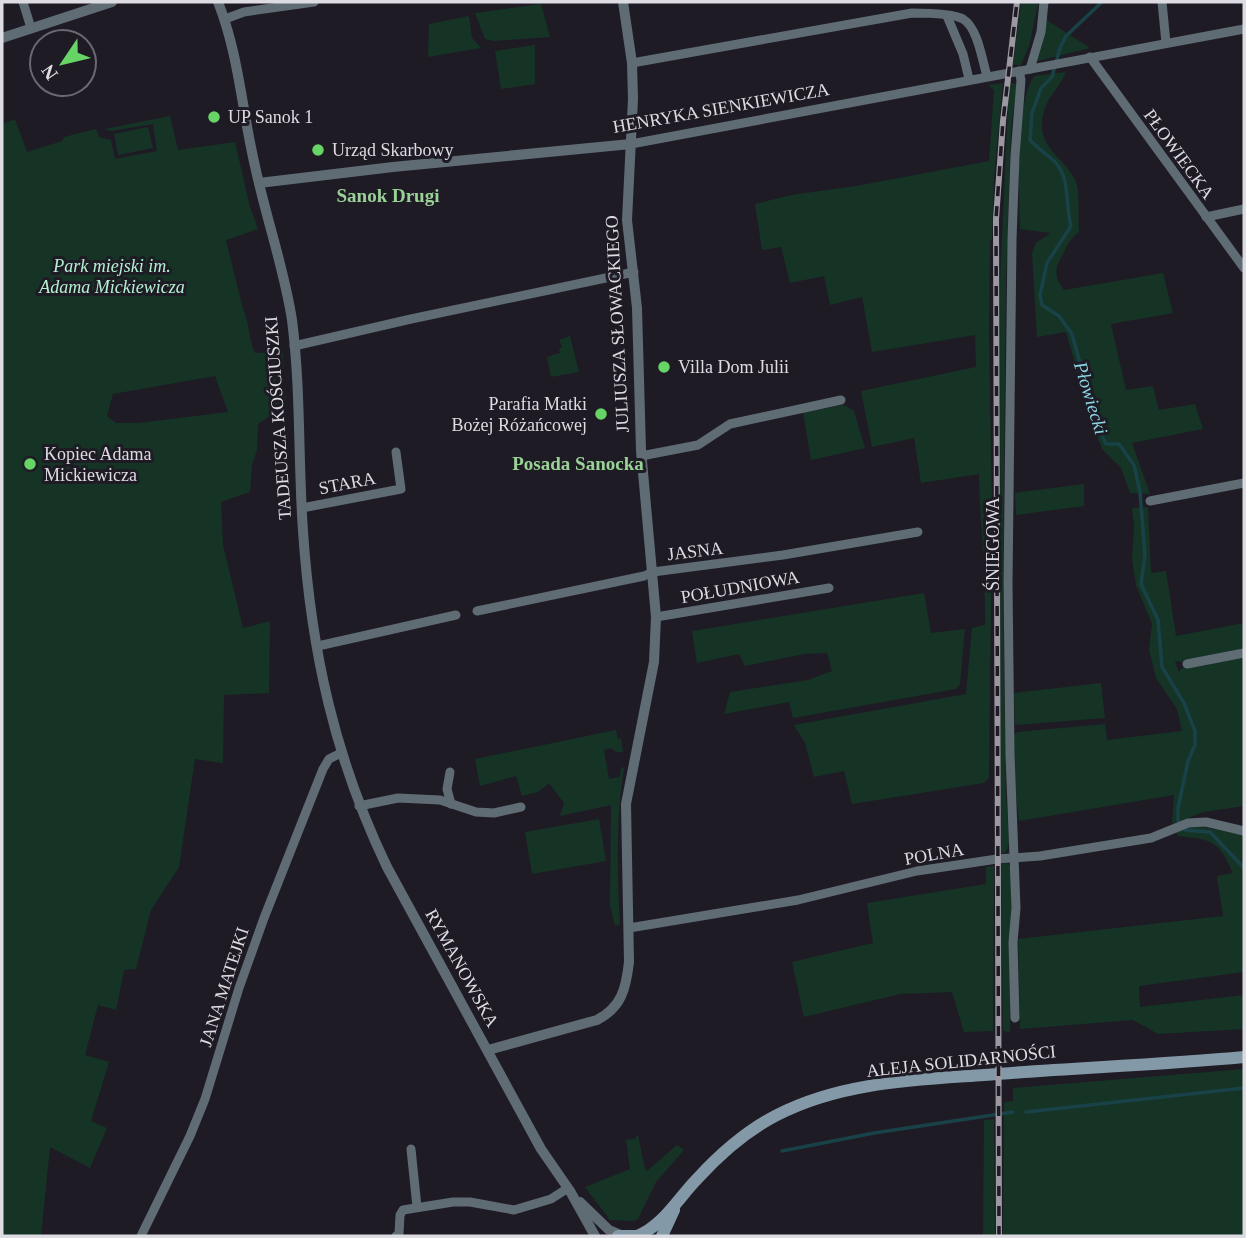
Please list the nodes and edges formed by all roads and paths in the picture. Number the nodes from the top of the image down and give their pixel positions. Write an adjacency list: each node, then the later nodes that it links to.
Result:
1 (23, 2): 10 (street)
2 (112, 2): 10 (street)
3 (218, 2): 9 (street, TADEUSZA KOŚCIUSZKI)
4 (314, 2): 9 (street)
5 (624, 2): 16 (street, JULIUSZA SŁOWACKIEGO)
6 (1044, 2): 17 (street, ŚNIEGOWA)
7 (1162, 2): 14 (street)
8 (947, 16): 16 (street); 18 (street); 19 (street)
9 (225, 19): 21 (street, TADEUSZA KOŚCIUSZKI)
10 (31, 28)
11 (28, 29): 13 (street)
12 (1244, 29): 14 (street, HENRYKA SIENKIEWICZA)
13 (2, 38)
14 (1166, 43): 15 (street, HENRYKA SIENKIEWICZA)
15 (1090, 57): 17 (street, HENRYKA SIENKIEWICZA); 23 (street, PŁOWIECKA)
16 (632, 62): 20 (street, JULIUSZA SŁOWACKIEGO)
17 (1029, 69): 18 (street, HENRYKA SIENKIEWICZA); 48 (street, ŚNIEGOWA)
18 (986, 76): 19 (street, HENRYKA SIENKIEWICZA)
19 (969, 79): 20 (street, HENRYKA SIENKIEWICZA)
20 (631, 144): 21 (street, HENRYKA SIENKIEWICZA); 25 (street, JULIUSZA SŁOWACKIEGO)
21 (259, 183): 26 (street, TADEUSZA KOŚCIUSZKI)
22 (1244, 209): 23 (street)
23 (1206, 217): 24 (street, PŁOWIECKA)
24 (1244, 268)
25 (634, 272): 26 (street); 29 (street, JULIUSZA SŁOWACKIEGO)
26 (294, 346): 32 (street, TADEUSZA KOŚCIUSZKI)
27 (841, 400): 29 (street)
28 (396, 452): 32 (street, STARA)
29 (641, 456): 34 (street, JULIUSZA SŁOWACKIEGO)
30 (1244, 483): 31 (street)
31 (1150, 501)
32 (302, 508): 39 (street, TADEUSZA KOŚCIUSZKI)
33 (918, 532): 34 (street, JASNA)
34 (653, 572): 36 (street, JASNA); 38 (street, JULIUSZA SŁOWACKIEGO)
35 (829, 588): 38 (street, POŁUDNIOWA)
36 (477, 611)
37 (456, 615): 39 (street)
38 (656, 617): 49 (street, JULIUSZA SŁOWACKIEGO)
39 (318, 646): 42 (street, TADEUSZA KOŚCIUSZKI)
40 (1244, 653): 41 (street)
41 (1187, 664)
42 (341, 753): 45 (street, RYMANOWSKA); 57 (street, JANA MATEJKI)
43 (450, 772): 44 (street)
44 (451, 804): 45 (street); 46 (street)
45 (359, 806): 51 (street, RYMANOWSKA)
46 (521, 807)
47 (1244, 831): 48 (street, POLNA)
48 (1015, 858): 49 (street, POLNA); 50 (street, ŚNIEGOWA)
49 (629, 928): 51 (street, JULIUSZA SŁOWACKIEGO)
50 (1015, 1018)
51 (488, 1051): 54 (street, RYMANOWSKA)
52 (1244, 1057): 55 (main road, ALEJA SOLIDARNOŚCI)
53 (411, 1149): 56 (street)
54 (569, 1190): 56 (street); 59 (street, RYMANOWSKA); 60 (street, RYMANOWSKA)
55 (677, 1203): 61 (main road, ALEJA SOLIDARNOŚCI); 62 (main road, ALEJA SOLIDARNOŚCI)
56 (417, 1207): 58 (street)
57 (141, 1236)
58 (396, 1236)
59 (595, 1236)
60 (619, 1236): 61 (main road)
61 (638, 1236)
62 (662, 1236)

